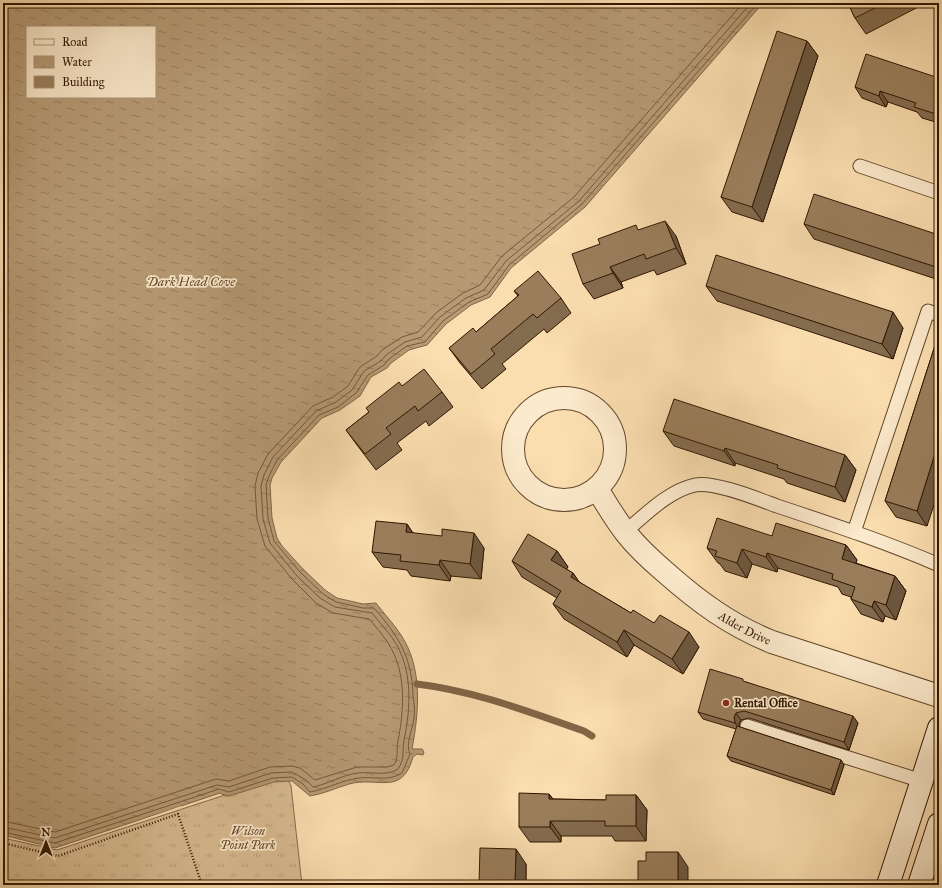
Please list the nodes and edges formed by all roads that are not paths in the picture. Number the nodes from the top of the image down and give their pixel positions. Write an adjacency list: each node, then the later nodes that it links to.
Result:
1 (860, 166): 2 (lane)
2 (939, 192)
3 (939, 315): 6 (lane)
4 (597, 489): 4 (street); 5 (street, Alder Drive)
5 (626, 532): 6 (lane); 8 (street, Alder Drive)
6 (854, 532): 7 (lane)
7 (939, 565)
8 (939, 696)
9 (746, 726): 11 (lane)
10 (939, 728): 11 (street)
11 (922, 781): 13 (street)
12 (939, 824): 14 (street)
13 (888, 885)
14 (919, 885)

